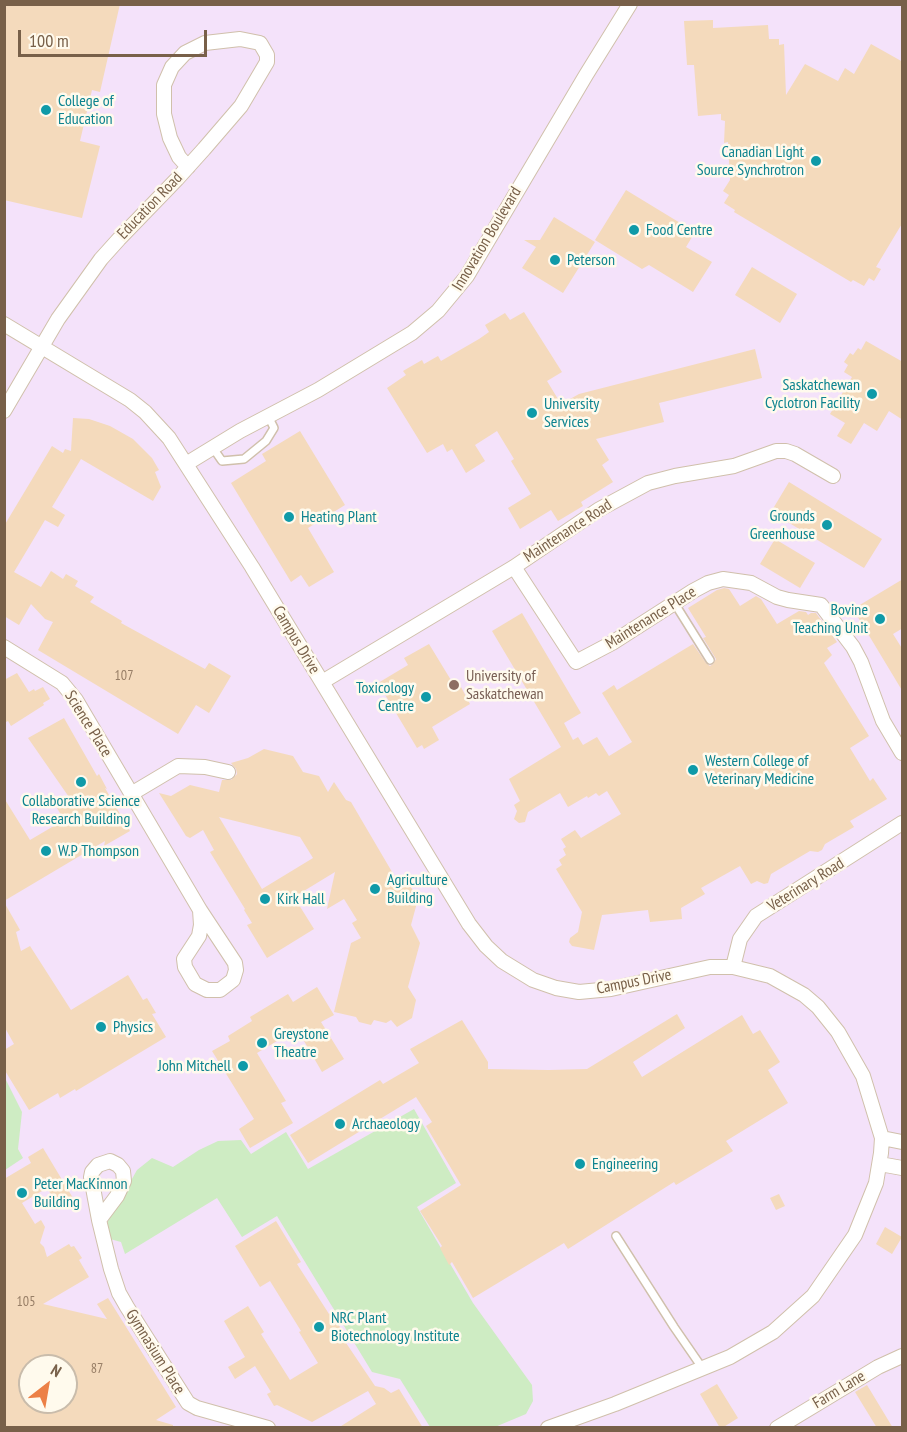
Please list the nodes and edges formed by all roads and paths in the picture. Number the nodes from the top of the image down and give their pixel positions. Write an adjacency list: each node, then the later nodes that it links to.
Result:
1 (630, 4): 6 (street, Innovation Boulevard)
2 (185, 170): 2 (street, Education Road); 4 (street, Education Road)
3 (4, 324): 4 (street, Campus Drive)
4 (41, 347): 5 (street); 8 (street, Campus Drive)
5 (4, 411)
6 (268, 416): 7 (street, Innovation Boulevard); 7 (lane)
7 (213, 448): 8 (street, Innovation Boulevard)
8 (186, 464): 14 (street, Campus Drive)
9 (832, 476): 10 (street, Maintenance Road)
10 (514, 567): 11 (street, Maintenance Place); 14 (street, Maintenance Road)
11 (675, 604): 13 (lane); 15 (street, Maintenance Place)
12 (4, 646): 17 (street, Science Place)
13 (710, 660)
14 (322, 682): 22 (street, Campus Drive)
15 (903, 753)
16 (228, 772): 17 (street)
17 (131, 794): 19 (street, Science Place)
18 (903, 823): 22 (street, Veterinary Road)
19 (200, 910): 20 (street, Science Place); 21 (street, Science Place)
20 (220, 938): 21 (street); 21 (street, Science Place)
21 (196, 942)
22 (733, 967): 23 (street, Campus Drive)
23 (882, 1138): 24 (street); 25 (street, Campus Drive)
24 (903, 1142)
25 (880, 1164): 26 (street); 30 (street, Campus Drive)
26 (903, 1168)
27 (99, 1220): 27 (street, Gymnasium Place); 31 (street, Gymnasium Place)
28 (616, 1236): 30 (lane)
29 (903, 1356): 33 (street, Farm Lane)
30 (703, 1369): 32 (street, Campus Drive)
31 (268, 1428)
32 (549, 1428)
33 (777, 1428)

